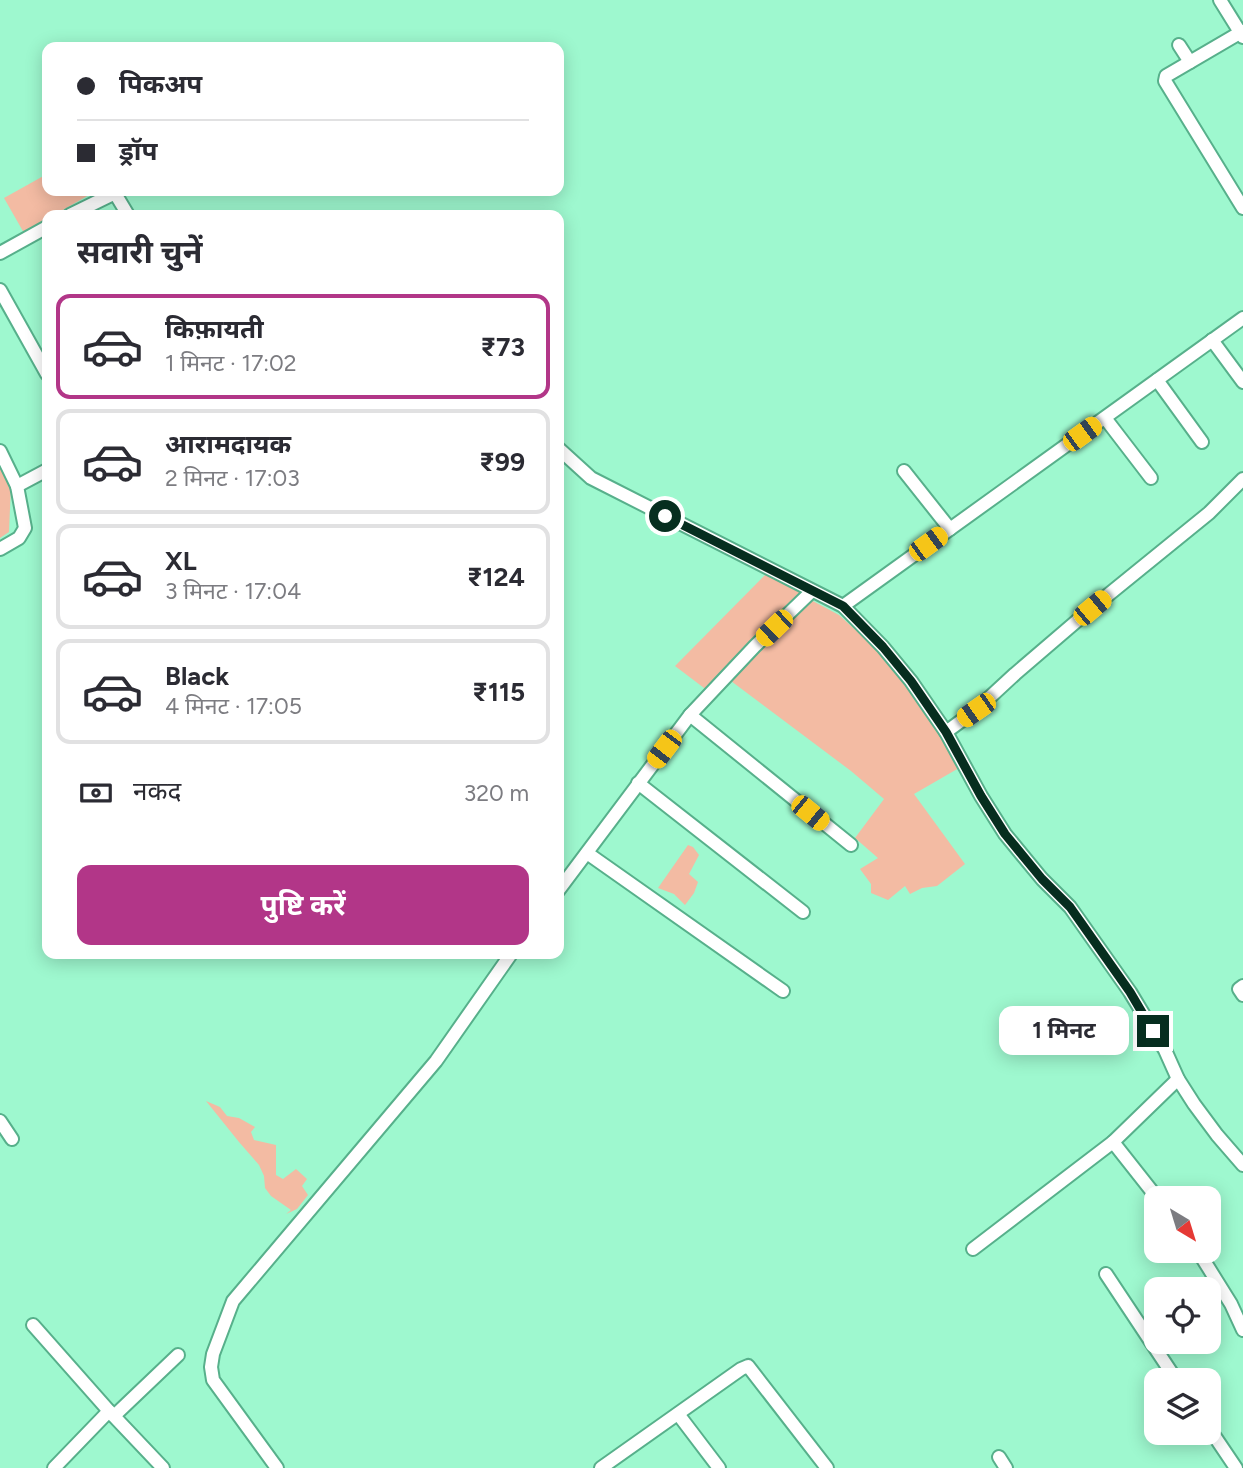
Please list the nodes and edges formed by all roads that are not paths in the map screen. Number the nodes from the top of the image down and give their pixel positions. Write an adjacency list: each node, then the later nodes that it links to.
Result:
1 (1220, 0): 2 (street)
2 (1242, 34): 4 (street)
3 (1179, 45): 4 (street)
4 (1189, 62): 6 (street)
5 (109, 196): 7 (street)
6 (1243, 208)
7 (80, 210)
8 (42, 230): 9 (street)
9 (0, 253)
10 (0, 290): 13 (street)
11 (1243, 318): 12 (street)
12 (1212, 340): 14 (street); 15 (street)
13 (42, 365)
14 (1157, 380): 16 (street); 17 (street)
15 (1243, 382)
16 (1105, 418): 22 (street); 25 (street)
17 (1202, 442)
18 (0, 451): 24 (street)
19 (564, 453): 27 (street)
20 (904, 471): 25 (street)
21 (42, 473): 24 (street)
22 (1151, 478)
23 (1243, 479): 30 (street)
24 (17, 486): 26 (street)
25 (950, 529): 28 (street)
26 (0, 549)
27 (812, 591): 28 (street); 29 (street)
28 (843, 606): 30 (street)
29 (690, 715): 31 (street); 32 (street)
30 (946, 732): 40 (street)
31 (638, 783): 33 (street); 35 (street)
32 (851, 845)
33 (587, 853): 34 (street); 38 (street)
34 (564, 883)
35 (803, 912)
36 (507, 959): 58 (street)
37 (1243, 986): 39 (street)
38 (783, 990)
39 (1243, 995)
40 (1178, 1079): 43 (street); 44 (street)
41 (0, 1121): 42 (street)
42 (12, 1139)
43 (1113, 1142): 45 (street); 46 (street)
44 (1243, 1165)
45 (1148, 1186)
46 (973, 1248)
47 (1206, 1264): 50 (street)
48 (1106, 1274): 52 (street)
49 (33, 1325): 53 (street)
50 (1243, 1330)
51 (178, 1355): 53 (street)
52 (1168, 1368)
53 (111, 1414): 56 (street); 57 (street)
54 (678, 1414): 59 (street); 60 (street); 61 (street)
55 (1220, 1445): 62 (street)
56 (54, 1468)
57 (163, 1468)
58 (277, 1468)
59 (601, 1468)
60 (719, 1468)
61 (827, 1468)
62 (1236, 1468)

